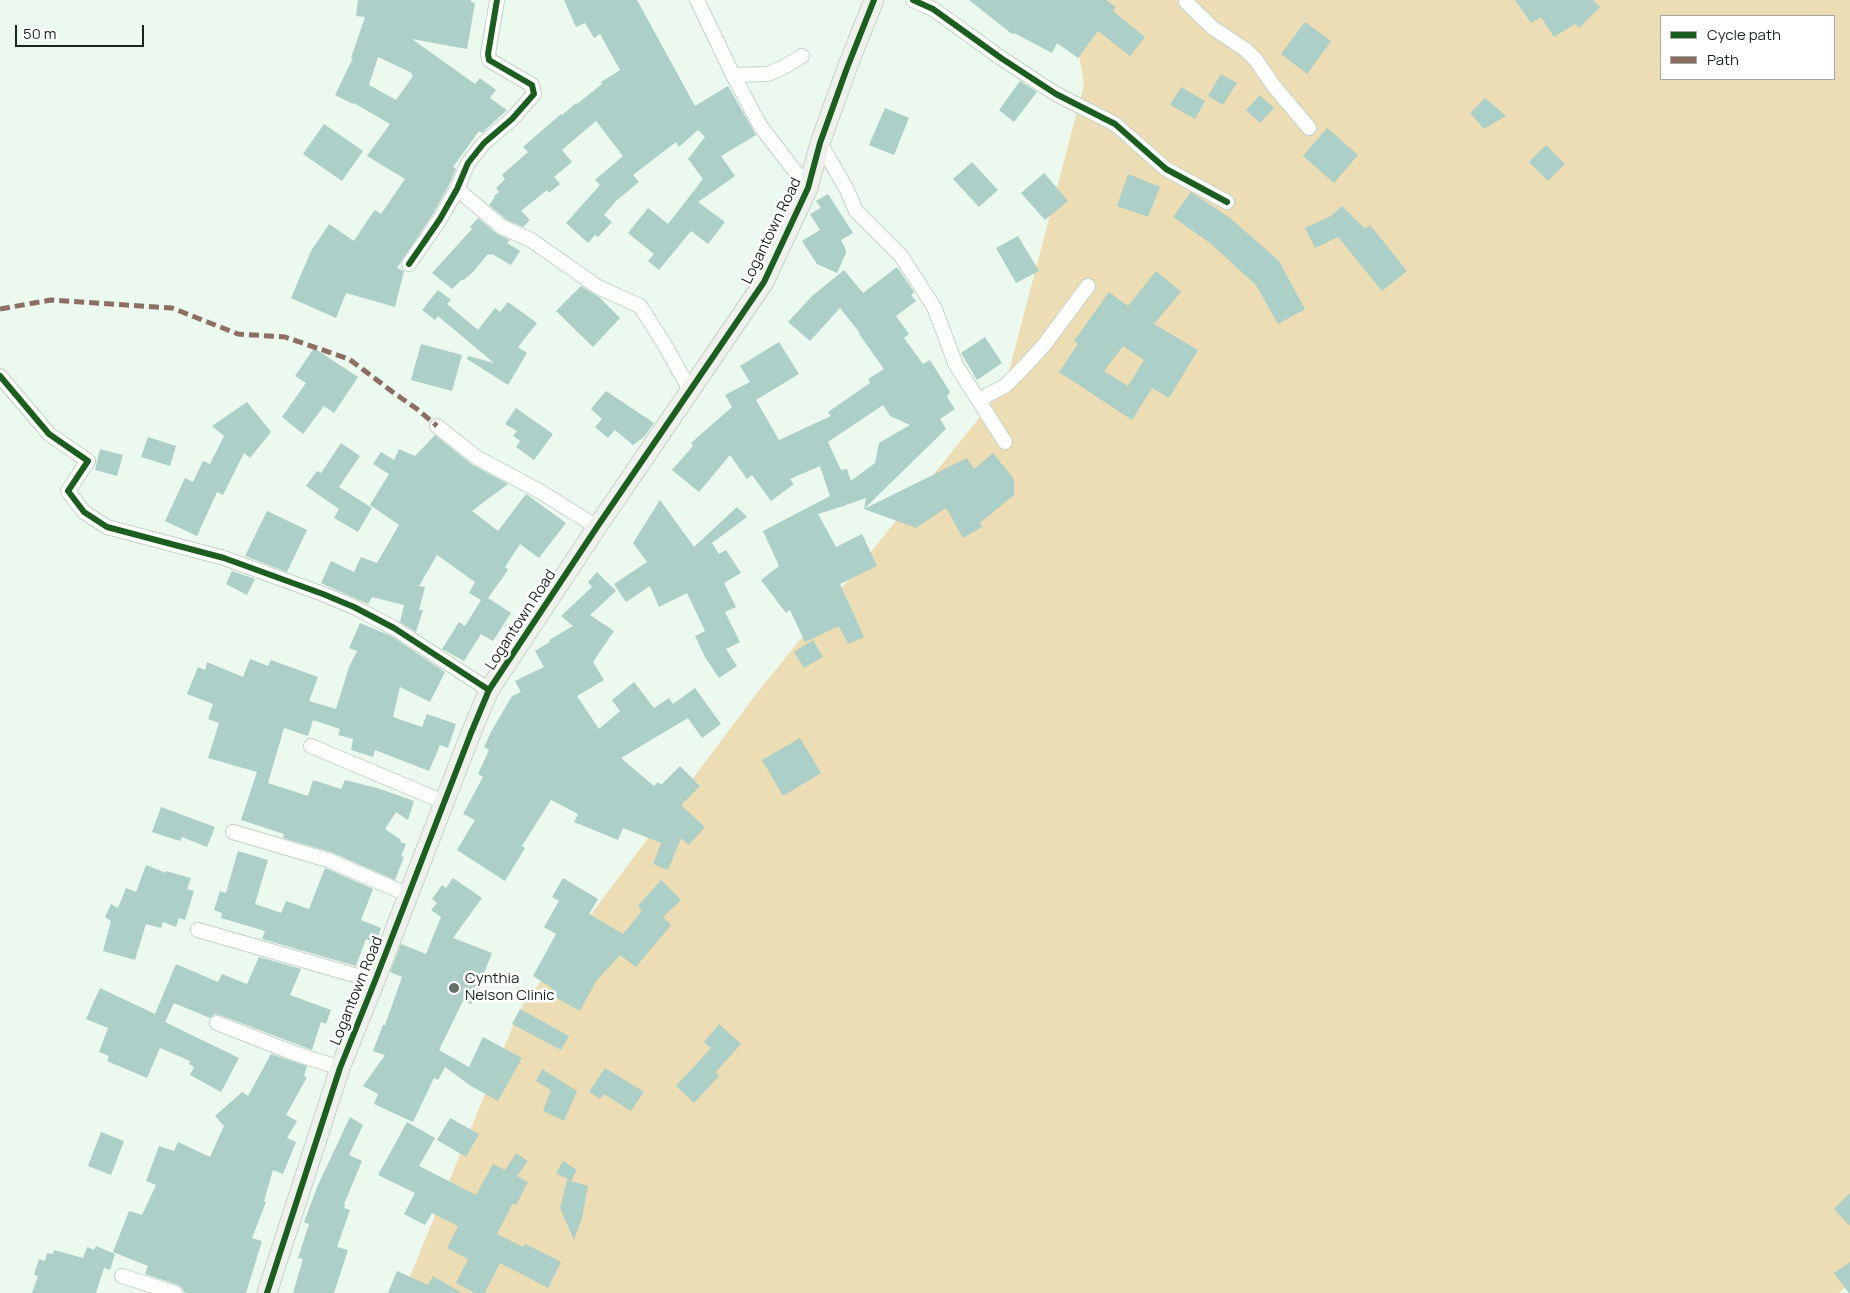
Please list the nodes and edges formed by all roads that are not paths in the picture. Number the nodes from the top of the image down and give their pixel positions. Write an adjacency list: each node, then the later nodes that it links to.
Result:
1 (497, 0): 11 (street)
2 (697, 0): 7 (street)
3 (874, 0): 9 (street, Logantown Road)
4 (913, 0): 12 (street)
5 (1187, 1): 8 (street)
6 (802, 56): 7 (street)
7 (733, 75): 10 (street)
8 (1310, 128)
9 (820, 143): 10 (street, Logantown Road); 17 (street)
10 (808, 188): 16 (street, Logantown Road)
11 (457, 189): 13 (street); 16 (street)
12 (1227, 202)
13 (409, 264)
14 (1088, 286): 17 (street)
15 (0, 376): 21 (street)
16 (690, 390): 20 (street, Logantown Road)
17 (978, 400): 19 (street)
18 (437, 426): 20 (street)
19 (1005, 442)
20 (597, 526): 21 (street, Logantown Road)
21 (489, 690): 23 (street, Logantown Road)
22 (311, 746): 23 (street)
23 (444, 802): 25 (street, Logantown Road)
24 (233, 832): 25 (street)
25 (409, 895): 27 (street, Logantown Road)
26 (198, 930): 27 (street)
27 (375, 982): 29 (street, Logantown Road)
28 (217, 1023): 29 (street)
29 (340, 1068): 32 (street, Logantown Road)
30 (122, 1276): 31 (street)
31 (175, 1293)
32 (267, 1293)

